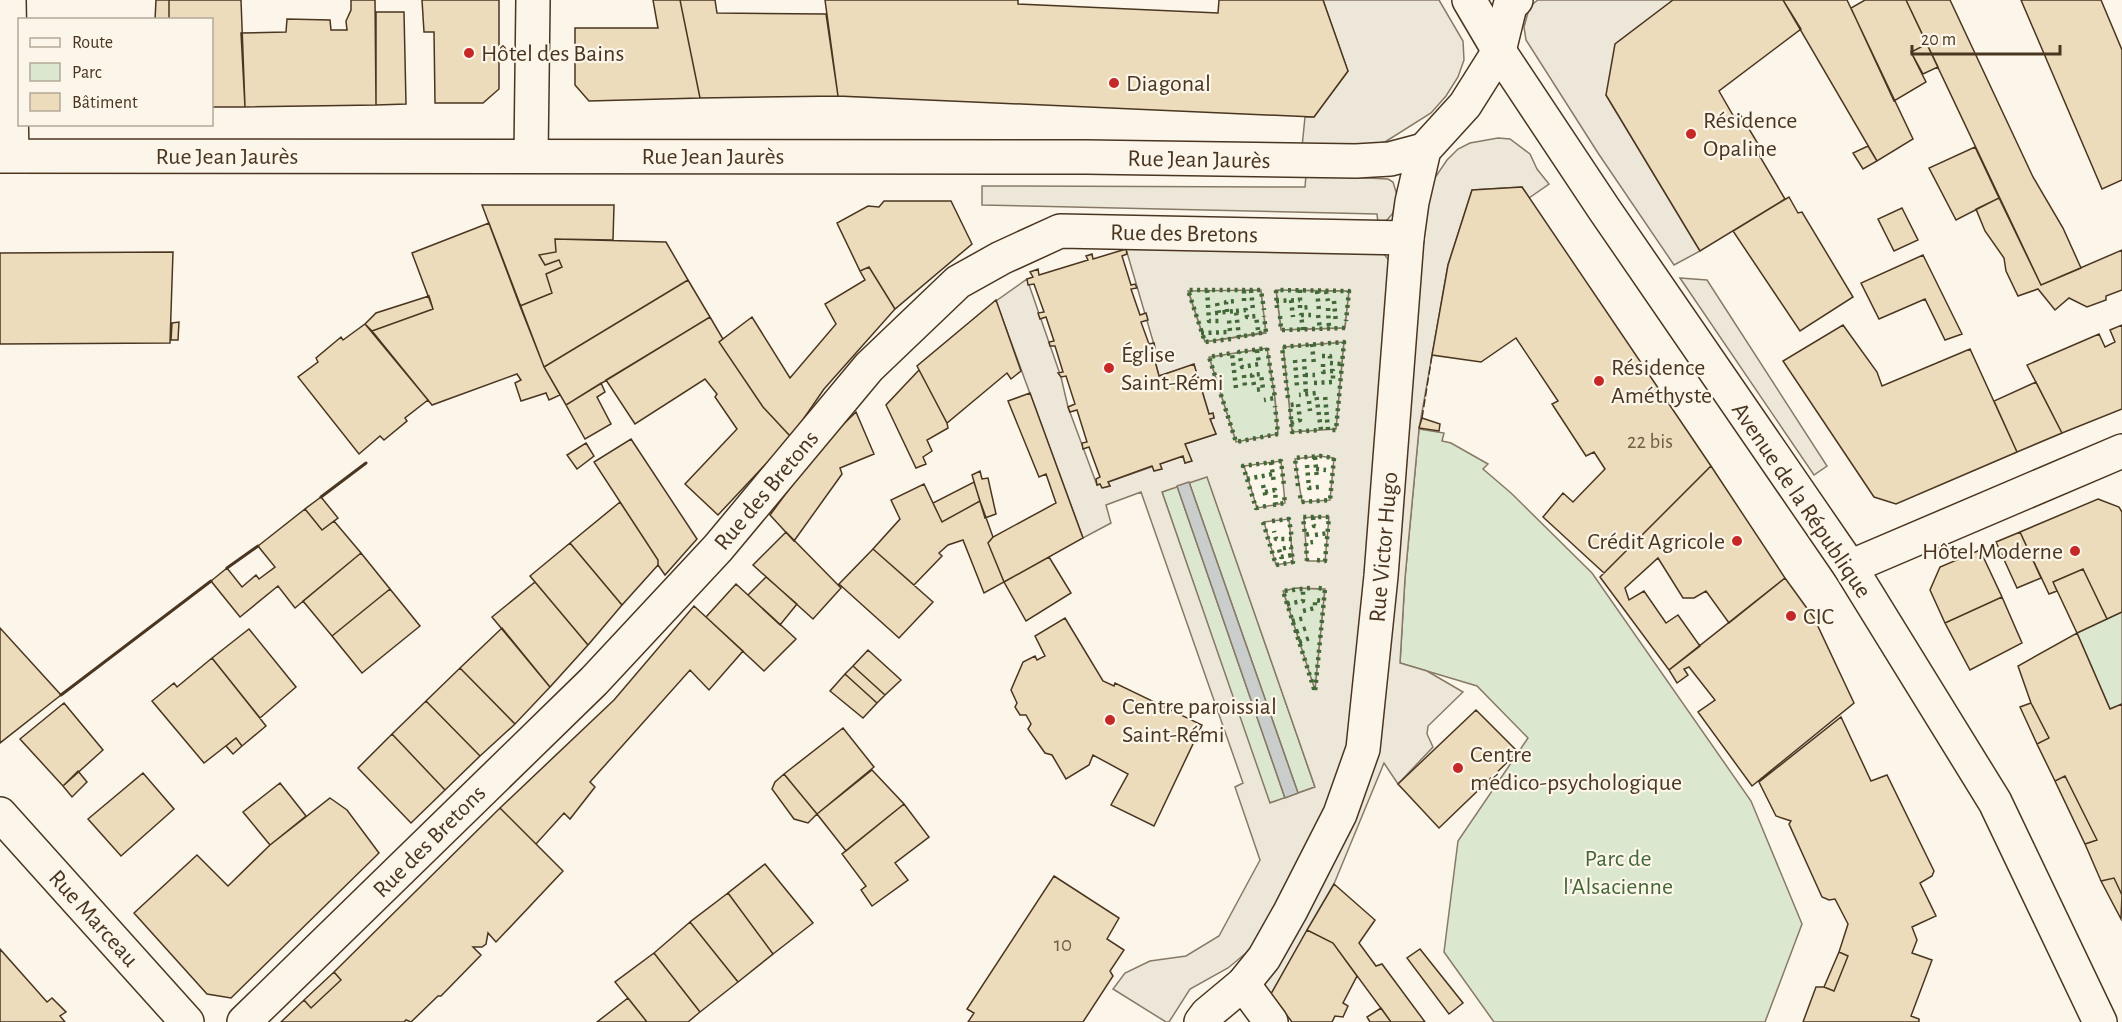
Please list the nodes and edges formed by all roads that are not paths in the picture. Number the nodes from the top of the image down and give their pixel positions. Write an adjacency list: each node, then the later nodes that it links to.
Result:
1 (9, 0): 7 (street)
2 (533, 0): 8 (street)
3 (1469, 0): 5 (street, Avenue de la République)
4 (1516, 0): 5 (street, Rue Victor Hugo)
5 (1499, 51): 6 (street, Rue Victor Hugo); 11 (street, Avenue de la République)
6 (1424, 150): 8 (street, Rue Jean Jaurès); 9 (street, Rue Victor Hugo)
7 (6, 156): 8 (street, Rue Jean Jaurès)
8 (531, 156)
9 (1407, 238): 13 (street, Rue Victor Hugo); 15 (street, Rue des Bretons)
10 (2122, 451): 11 (street)
11 (1850, 567): 18 (street, Avenue de la République)
12 (0, 814): 14 (street, Rue Marceau)
13 (1243, 984): 16 (street, Rue Victor Hugo); 17 (street)
14 (187, 1022)
15 (244, 1022)
16 (1201, 1022)
17 (1271, 1022)
18 (2100, 1022)

